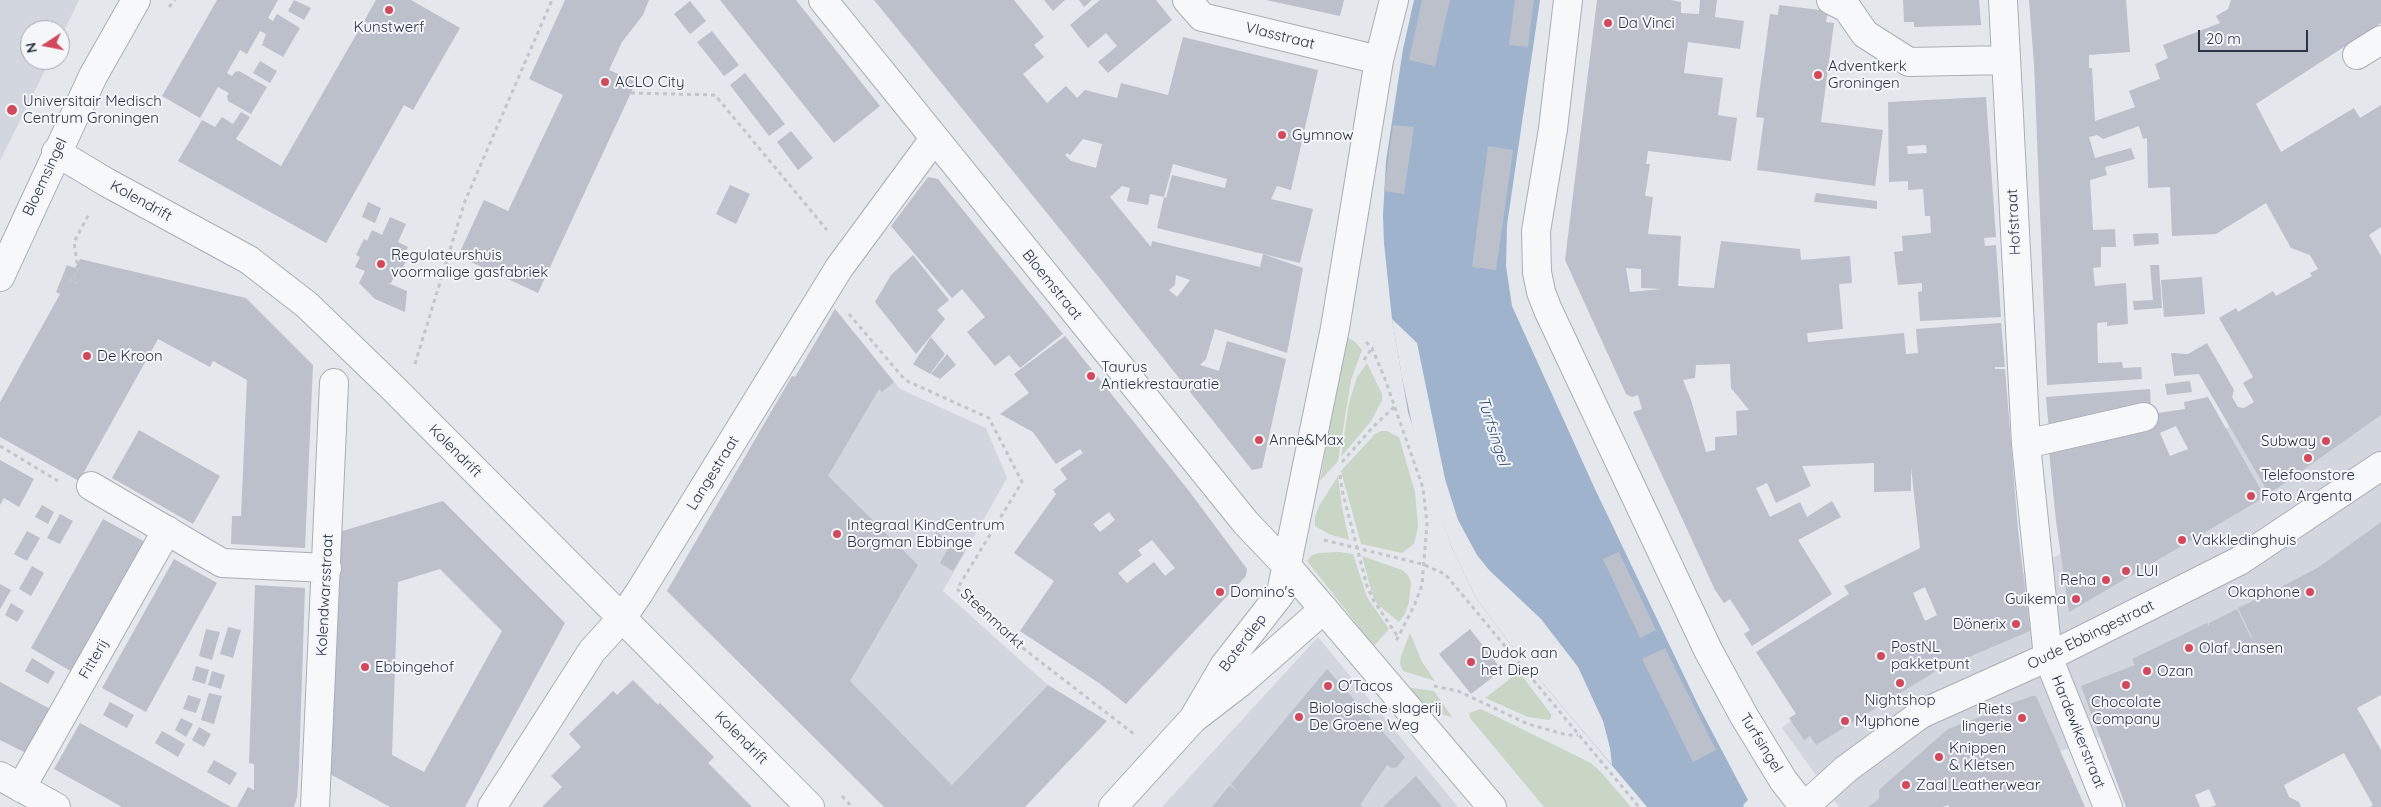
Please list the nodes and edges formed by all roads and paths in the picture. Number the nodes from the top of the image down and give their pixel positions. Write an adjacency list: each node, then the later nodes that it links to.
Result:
1 (136, 0): 15 (street, Bloemsingel)
2 (552, 0): 23 (path)
3 (823, 0): 14 (street, Bloemstraat)
4 (1187, 0): 11 (street, Vlasstraat)
5 (1394, 0): 11 (street)
6 (1568, 0): 56 (street, Turfsingel)
7 (1831, 0): 12 (street)
8 (2004, 0): 12 (street, Hofstraat)
9 (2381, 40): 10 (street)
10 (2357, 55)
11 (1379, 60): 20 (street)
12 (2006, 60): 27 (street, Hofstraat)
13 (631, 93): 17 (path)
14 (934, 140): 17 (street, Langestraat); 37 (street, Bloemstraat)
15 (56, 152): 16 (street, Kolendrift); 18 (street, Bloemsingel)
16 (106, 182): 19 (path); 40 (street, Kolendrift)
17 (838, 270): 40 (street, Langestraat); 47 (path, Steenmarkt)
18 (0, 277)
19 (76, 278)
20 (1335, 328): 21 (path); 33 (street)
21 (1372, 348): 22 (path); 25 (path)
22 (1361, 364)
23 (415, 367)
24 (334, 383): 38 (street, Kolendwarsstraat)
25 (1395, 406): 30 (path); 36 (path)
26 (2144, 417): 27 (street)
27 (2026, 444): 42 (street, Hofstraat)
28 (0, 446): 32 (path)
29 (1340, 457): 30 (path)
30 (1339, 466): 35 (path)
31 (2381, 466): 42 (street, Oude Ebbingestraat)
32 (92, 486): 34 (street)
33 (1295, 525): 35 (path); 37 (street)
34 (167, 530): 38 (street); 48 (street, Fitterij)
35 (1357, 550): 36 (path); 41 (path)
36 (1422, 564): 41 (path); 46 (path)
37 (1287, 566): 39 (street); 45 (street, Boterdiep)
38 (327, 568): 50 (street, Kolendwarsstraat)
39 (1324, 609): 43 (street); 45 (street, Boterdiep)
40 (622, 618): 51 (street, Langestraat); 52 (street, Kolendrift)
41 (1398, 638): 43 (path)
42 (2048, 657): 56 (street, Oude Ebbingestraat); 57 (street, Hardewikerstraat)
43 (1376, 671): 54 (street)
44 (1431, 685): 46 (path)
45 (1193, 718): 47 (street, Boterdiep)
46 (1579, 735): 55 (path)
47 (1160, 755): 53 (street, Boterdiep)
48 (10, 782): 49 (street)
49 (56, 807)
50 (315, 807)
51 (492, 807)
52 (810, 807)
53 (1113, 807)
54 (1492, 807)
55 (1639, 807)
56 (1804, 807)
57 (2108, 807)

